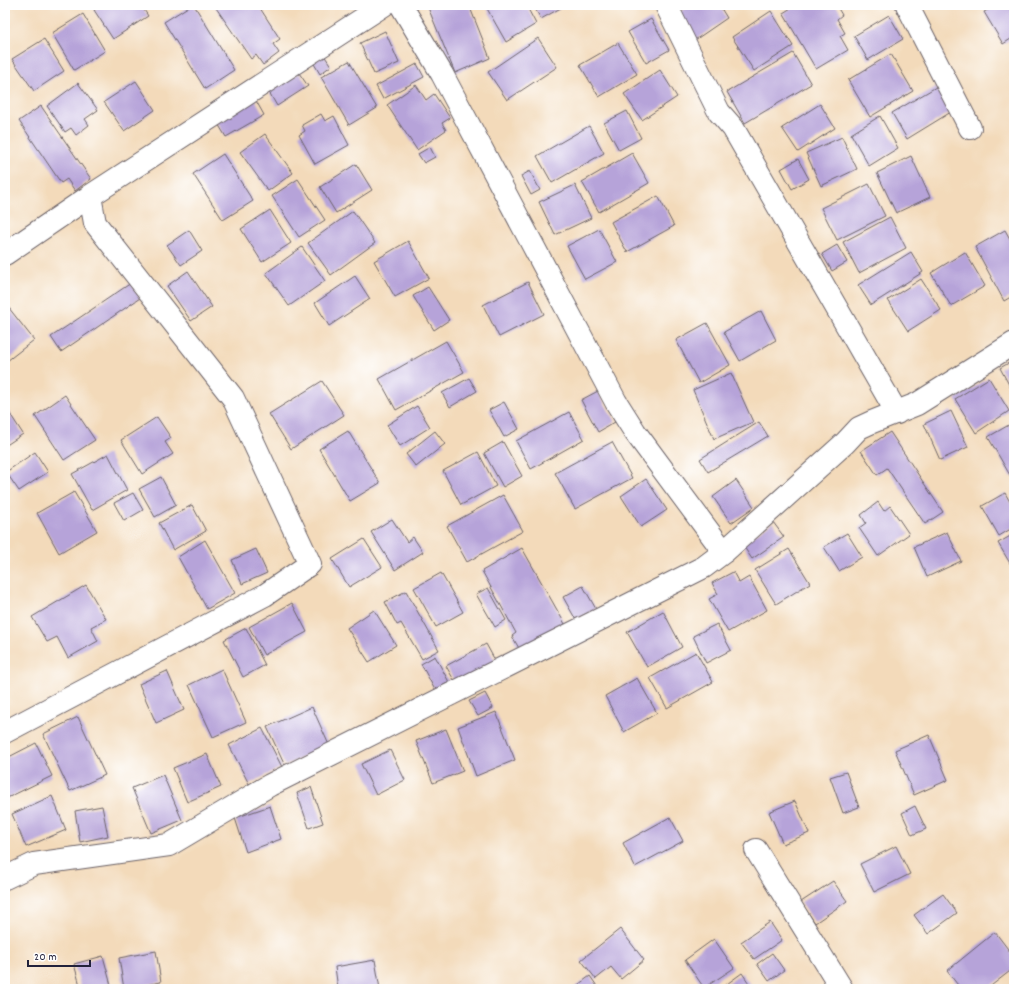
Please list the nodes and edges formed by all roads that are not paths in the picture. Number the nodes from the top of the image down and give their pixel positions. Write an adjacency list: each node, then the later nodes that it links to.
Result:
1 (384, 5): 6 (street)
2 (401, 5): 10 (street)
3 (666, 5): 9 (street)
4 (907, 5): 5 (street)
5 (970, 128)
6 (90, 196): 7 (street); 11 (street)
7 (5, 254)
8 (1014, 343): 9 (street)
9 (896, 413): 10 (street)
10 (724, 552): 13 (street)
11 (5, 732)
12 (756, 850): 14 (street)
13 (5, 878)
14 (842, 989)

